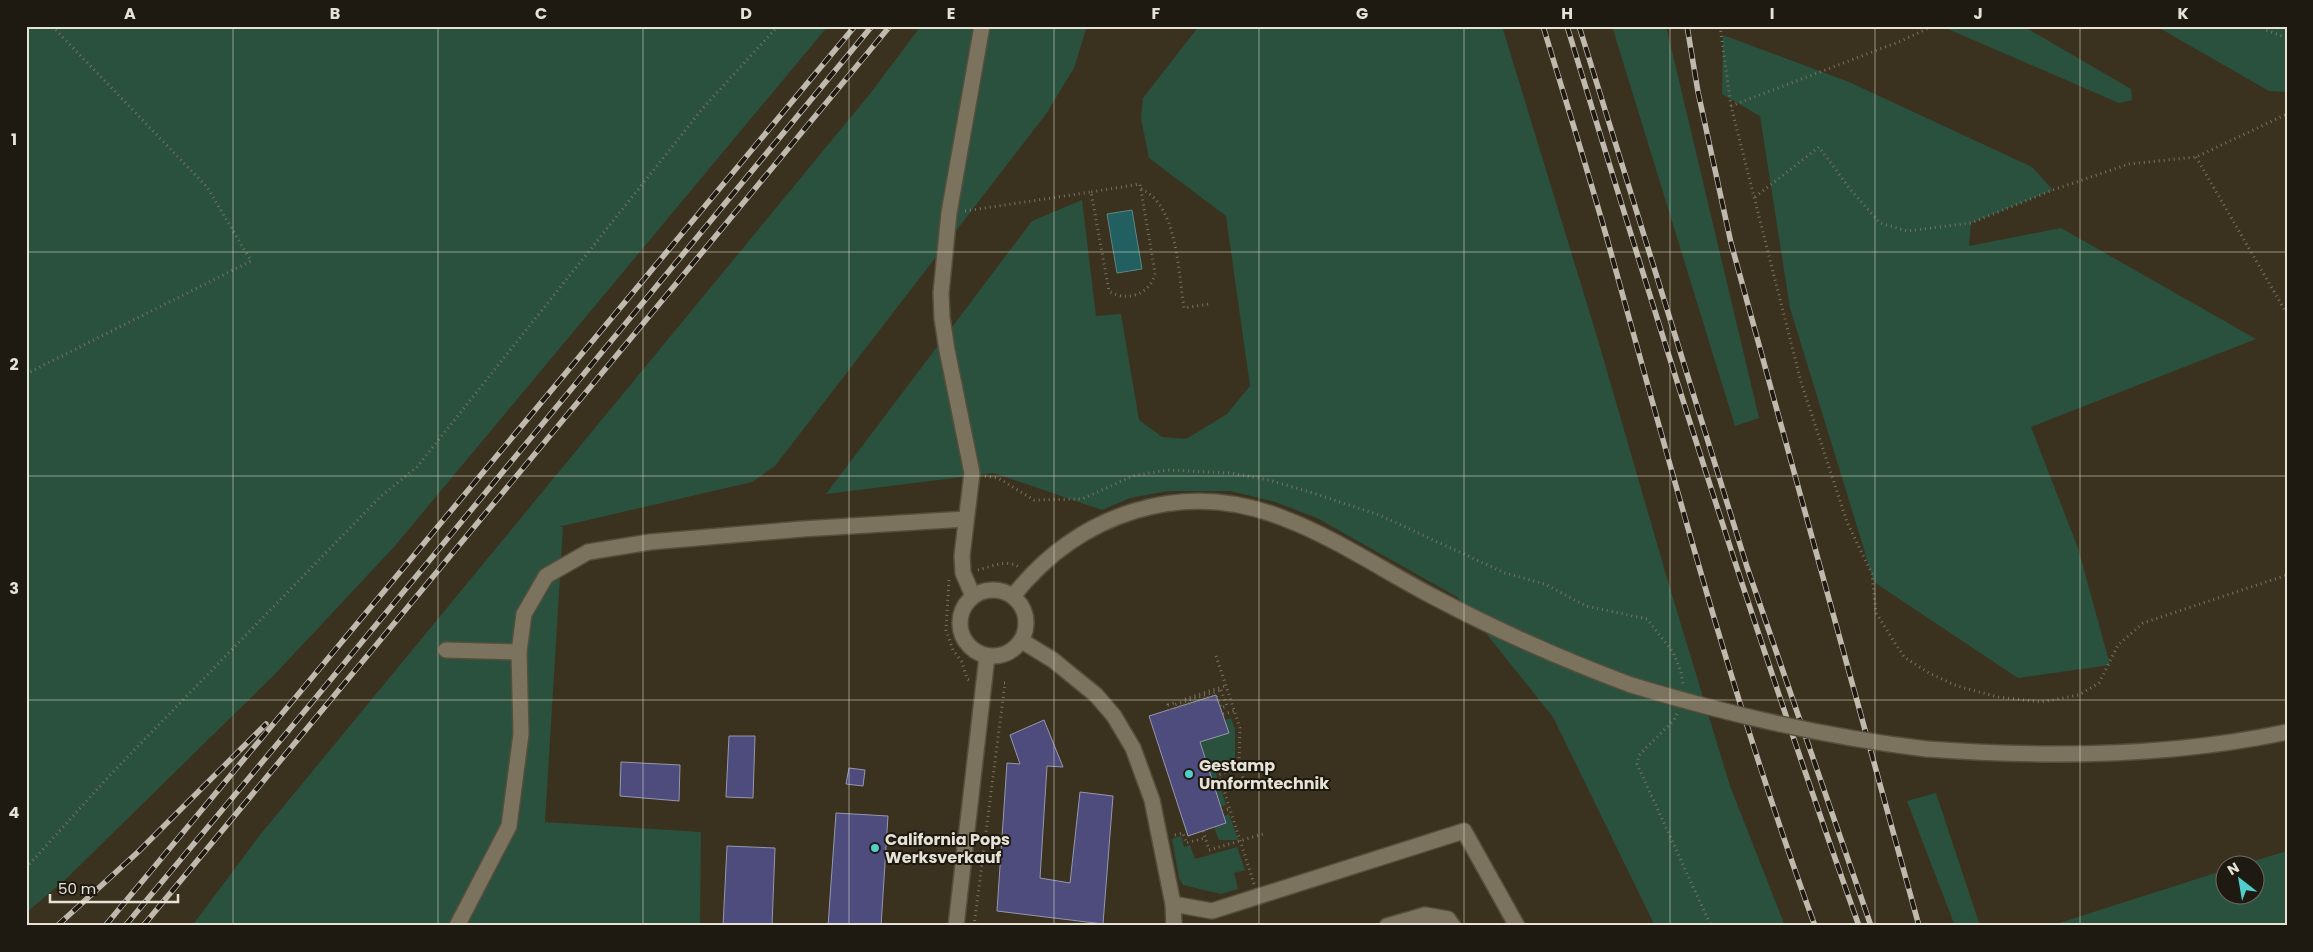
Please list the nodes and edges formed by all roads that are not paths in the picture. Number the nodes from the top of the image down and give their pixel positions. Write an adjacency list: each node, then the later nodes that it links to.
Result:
1 (982, 26): 2 (street)
2 (966, 519): 3 (street); 7 (street)
3 (973, 596): 4 (street); 8 (street)
4 (1013, 596): 5 (street); 9 (street, bridge)
5 (1022, 641): 8 (street); 10 (street)
6 (446, 650): 7 (street)
7 (519, 652): 11 (street)
8 (987, 656): 12 (street)
9 (2287, 732)
10 (1173, 904): 13 (street); 16 (street)
11 (458, 926)
12 (956, 926)
13 (1174, 926)
14 (1387, 926): 15 (street)
15 (1453, 926)
16 (1517, 926)

